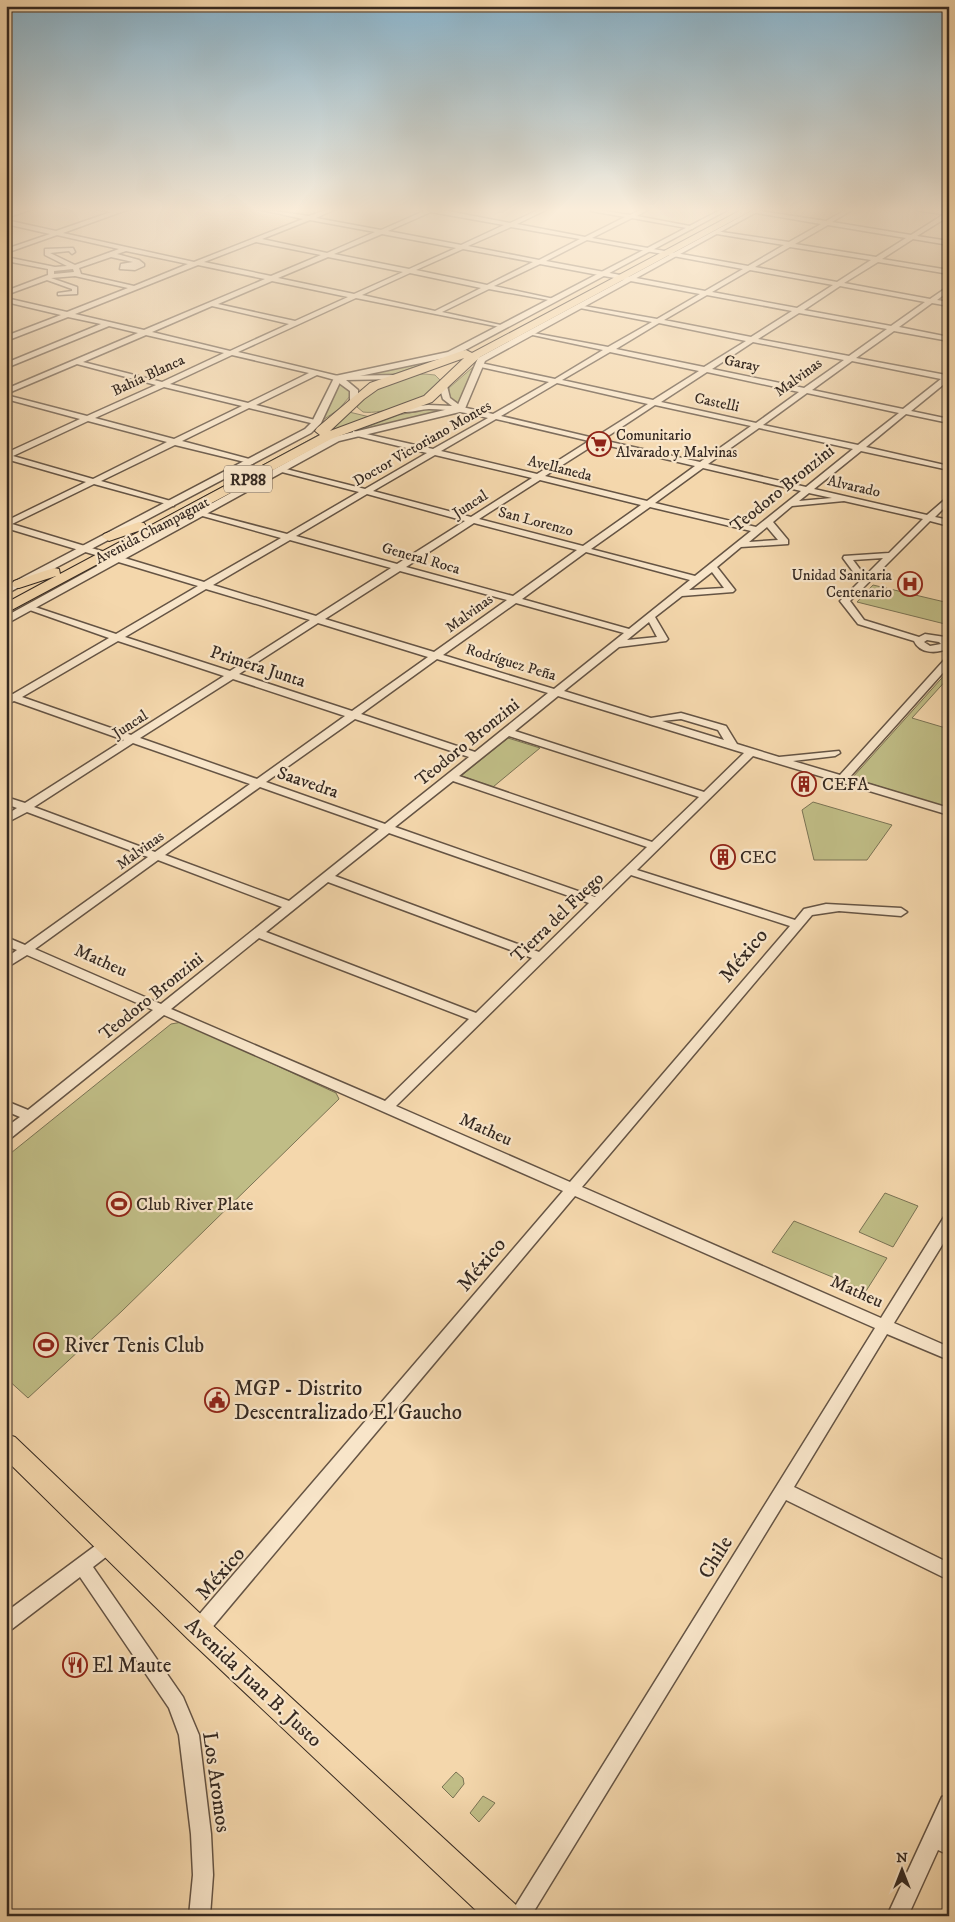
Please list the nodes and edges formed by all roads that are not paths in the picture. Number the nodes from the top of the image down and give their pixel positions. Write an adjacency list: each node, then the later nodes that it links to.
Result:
1 (112, 298): 24 (street)
2 (227, 298): 19 (street)
3 (347, 298): 26 (street, Bahía Blanca)
4 (365, 298): 23 (street)
5 (466, 298): 23 (street)
6 (540, 298): 17 (street)
7 (558, 298): 17 (street, Avenida Champagnat)
8 (575, 298): 43 (highway, Avenida Champagnat / RP88)
9 (578, 298): 49 (highway, Avenida Champagnat / RP88)
10 (590, 298): 21 (street, Avenida Champagnat)
11 (697, 298): 25 (street, Doctor Victoriano Montes)
12 (730, 298): 22 (street)
13 (816, 298): 22 (street, Juncal)
14 (912, 298): 18 (street)
15 (935, 298): 18 (street, Malvinas)
16 (6, 300): 24 (street)
17 (552, 300): 28 (street, Avenida Champagnat)
18 (930, 301): 20 (street); 29 (street, Malvinas)
19 (212, 304): 26 (street); 30 (street)
20 (949, 304)
21 (580, 306): 25 (street); 31 (street, Avenida Champagnat)
22 (797, 310): 29 (street); 34 (street, Juncal)
23 (436, 313): 28 (street)
24 (68, 315): 27 (street); 33 (street)
25 (658, 321): 34 (street); 35 (street, Doctor Victoriano Montes)
26 (294, 323): 36 (street, Bahía Blanca)
27 (108, 324): 30 (street); 41 (street)
28 (502, 327): 37 (street, Avenida Champagnat)
29 (892, 328): 32 (street); 38 (street, Malvinas)
30 (146, 332): 36 (street); 39 (street)
31 (530, 333): 35 (street, Garay); 40 (street, Avenida Champagnat)
32 (949, 339)
33 (6, 340)
34 (752, 340): 38 (street); 42 (street, Juncal)
35 (609, 349): 42 (street, Garay); 48 (street, Doctor Victoriano Montes)
36 (230, 353): 44 (street); 50 (street, Bahía Blanca)
37 (452, 354): 43 (street, Avenida Champagnat); 47 (street, Avenida Champagnat)
38 (850, 358): 46 (street); 51 (street, Malvinas)
39 (76, 362): 50 (street); 52 (street)
40 (480, 362): 48 (street, Castelli); 49 (street, Avenida Champagnat); 57 (street)
41 (6, 366)
42 (705, 370): 51 (street, Garay); 54 (street, Juncal)
43 (419, 371): 45 (highway, Avenida Champagnat / RP88)
44 (316, 373): 47 (street); 56 (street)
45 (402, 376): 47 (street); 49 (highway, RP88); 55 (highway, Avenida Champagnat / RP88)
46 (948, 377): 59 (street, Teodoro Bronzini)
47 (338, 378): 55 (street); 64 (street, Avenida Champagnat)
48 (555, 381): 54 (street, Castelli); 61 (street, Doctor Victoriano Montes)
49 (445, 383): 57 (street); 58 (highway, Avenida Champagnat / RP88)
50 (162, 384): 56 (street); 62 (street, Bahía Blanca)
51 (805, 391): 59 (street, Garay); 65 (street, Malvinas)
52 (6, 392)
53 (6, 397): 62 (street)
54 (654, 402): 65 (street, Castelli); 69 (street, Juncal)
55 (351, 405): 58 (highway, RP88); 66 (street, Avenida Champagnat); 90 (highway, Avenida Champagnat / RP88)
56 (247, 406): 64 (street); 70 (street)
57 (461, 409): 58 (street, Alvarado); 61 (street, Alvarado); 67 (street, Avenida Champagnat)
58 (398, 411): 60 (highway, Avenida Champagnat / RP88)
59 (904, 412): 63 (street, Garay); 71 (street, Teodoro Bronzini)
60 (380, 416): 68 (street, Avenida Champagnat); 90 (highway, Avenida Champagnat / RP88)
61 (494, 416): 69 (street, Alvarado); 72 (street, Doctor Victoriano Montes)
62 (87, 419): 70 (street); 73 (street, Bahía Blanca)
63 (949, 421)
64 (316, 423): 66 (street, Avenida Champagnat)
65 (757, 425): 71 (street, Castelli); 75 (street, Malvinas)
66 (308, 431): 74 (street, Avenida Champagnat)
67 (356, 433): 68 (street, Avenida Champagnat); 72 (street, Avellaneda)
68 (336, 439): 77 (street, Avenida Champagnat)
69 (596, 440): 75 (street, Alvarado); 78 (street, Juncal)
70 (175, 442): 74 (street); 79 (street)
71 (859, 448): 76 (street, Castelli); 80 (street, Teodoro Bronzini)
72 (434, 452): 78 (street, Avellaneda); 81 (street, Doctor Victoriano Montes)
73 (6, 456): 79 (street)
74 (250, 462): 84 (street, Avenida Champagnat)
75 (702, 465): 80 (street, Alvarado); 85 (street, Malvinas)
76 (949, 468)
77 (281, 469): 81 (street, San Lorenzo); 87 (street, Avenida Champagnat)
78 (538, 477): 85 (street, Avellaneda); 89 (street, Juncal)
79 (94, 481): 84 (street); 93 (street)
80 (808, 490): 83 (street, Alvarado); 86 (street, Teodoro Bronzini)
81 (365, 492): 89 (street, San Lorenzo); 95 (street, Doctor Victoriano Montes)
82 (949, 498): 88 (street)
83 (849, 499): 86 (street); 88 (street, Alvarado)
84 (171, 504): 90 (street, Avenida Champagnat)
85 (648, 504): 94 (street, Avellaneda); 98 (street, Malvinas)
86 (790, 504): 91 (street, Teodoro Bronzini)
87 (202, 513): 90 (street, Avenida Champagnat); 95 (street, General Roca)
88 (927, 518): 92 (street, Alvarado); 100 (street)
89 (471, 520): 98 (street, San Lorenzo); 103 (street, Juncal)
90 (161, 522): 96 (highway, Avenida Champagnat / RP88); 96 (street, Avenida Champagnat); 96 (highway); 96 (highway)
91 (768, 522): 94 (street, Teodoro Bronzini); 97 (street)
92 (949, 523)
93 (6, 524): 99 (street, Rodríguez Peña)
94 (757, 530): 97 (street, Teodoro Bronzini)
95 (289, 536): 103 (street, General Roca); 107 (street, Doctor Victoriano Montes)
96 (125, 541): 99 (highway, Avenida Champagnat / RP88); 101 (street, Avenida Champagnat)
97 (739, 545): 102 (street, Teodoro Bronzini)
98 (584, 550): 105 (street, San Lorenzo); 110 (street, Malvinas)
99 (95, 552): 101 (street, Rodríguez Peña); 104 (highway, Avenida Champagnat / RP88); 104 (street, Avenida Champagnat)
100 (893, 554): 106 (street); 106 (street)
101 (120, 558): 104 (street, Avenida Champagnat); 107 (street, Rodríguez Peña)
102 (712, 566): 105 (street, Teodoro Bronzini); 109 (street)
103 (399, 567): 110 (street, General Roca); 115 (street, Juncal)
104 (77, 569): 108 (highway, Avenida Champagnat / RP88); 108 (highway); 108 (street, Avenida Champagnat)
105 (696, 579): 109 (street, Teodoro Bronzini)
106 (866, 581): 120 (street)
107 (207, 584): 115 (street, Rodríguez Peña); 118 (street, Doctor Victoriano Montes)
108 (35, 586): 111 (highway, Avenida Champagnat / RP88); 112 (street, Avenida Champagnat); 113 (highway, Avenida Champagnat / RP88)
109 (679, 594): 114 (street, Teodoro Bronzini)
110 (515, 599): 117 (street, General Roca); 121 (street, Malvinas)
111 (6, 600)
112 (29, 608): 116 (street, Avenida Champagnat); 118 (street, Primera Junta)
113 (6, 609)
114 (650, 616): 117 (street, Teodoro Bronzini); 119 (street)
115 (318, 618): 121 (street, Rodríguez Peña); 123 (street, Juncal)
116 (6, 620)
117 (631, 632): 119 (street, Teodoro Bronzini)
118 (116, 637): 123 (street, Primera Junta); 125 (street, Doctor Victoriano Montes)
119 (616, 644): 124 (street, Teodoro Bronzini)
120 (947, 648)
121 (437, 655): 124 (street, Rodríguez Peña); 126 (street, Malvinas)
122 (949, 660): 134 (street)
123 (230, 676): 126 (street, Primera Junta); 128 (street, Juncal)
124 (557, 692): 127 (street, Teodoro Bronzini); 129 (street, Rodríguez Peña)
125 (8, 698): 128 (street, Saavedra)
126 (354, 715): 131 (street, Primera Junta); 135 (street, Malvinas)
127 (507, 732): 131 (street, Teodoro Bronzini); 136 (street)
128 (131, 739): 135 (street, Saavedra); 138 (street, Juncal)
129 (752, 751): 132 (street); 136 (street, Tierra del Fuego)
130 (835, 753): 132 (street)
131 (477, 756): 133 (street, Teodoro Bronzini)
132 (778, 760): 134 (street)
133 (451, 777): 141 (street, Teodoro Bronzini); 142 (street)
134 (842, 779): 139 (street)
135 (258, 783): 141 (street, Saavedra); 143 (street, Malvinas)
136 (707, 796): 142 (street, Tierra del Fuego)
137 (6, 800): 138 (street)
138 (26, 808): 140 (street, Juncal); 143 (street)
139 (949, 812)
140 (6, 820)
141 (387, 828): 145 (street, Teodoro Bronzini); 146 (street, Saavedra)
142 (654, 846): 144 (street, Tierra del Fuego)
143 (156, 856): 147 (street); 152 (street, Malvinas)
144 (630, 871): 146 (street, Tierra del Fuego); 149 (street)
145 (327, 877): 147 (street, Teodoro Bronzini); 153 (street)
146 (598, 902): 153 (street, Tierra del Fuego)
147 (290, 906): 150 (street, Teodoro Bronzini)
148 (900, 912): 149 (street, México)
149 (796, 924): 161 (street, México)
150 (257, 933): 155 (street, Teodoro Bronzini); 156 (street)
151 (6, 940): 152 (street, Matheu)
152 (26, 949): 154 (street, Malvinas); 155 (street, Matheu)
153 (541, 957): 156 (street, Tierra del Fuego)
154 (6, 964)
155 (163, 1009): 158 (street, Matheu); 159 (street, Teodoro Bronzini)
156 (478, 1018): 158 (street, Tierra del Fuego)
157 (6, 1105): 159 (street)
158 (387, 1108): 161 (street, Matheu)
159 (30, 1116): 160 (street, Teodoro Bronzini)
160 (6, 1135)
161 (572, 1189): 163 (street, Matheu); 171 (street, México)
162 (949, 1221): 163 (street, Chile)
163 (883, 1325): 164 (street, Matheu); 166 (street, Chile)
164 (949, 1354)
165 (6, 1444): 167 (main road, Avenida Juan B. Justo)
166 (783, 1490): 169 (street); 176 (street, Chile)
167 (109, 1545): 168 (street); 171 (main road, Avenida Juan B. Justo)
168 (82, 1565): 170 (street); 174 (street, Los Aromos)
169 (949, 1572)
170 (6, 1622)
171 (198, 1630): 175 (main road, Avenida Juan B. Justo)
172 (949, 1804): 173 (street)
173 (941, 1841): 177 (street)
174 (199, 1916)
175 (505, 1916)
176 (519, 1916)
177 (897, 1916)

